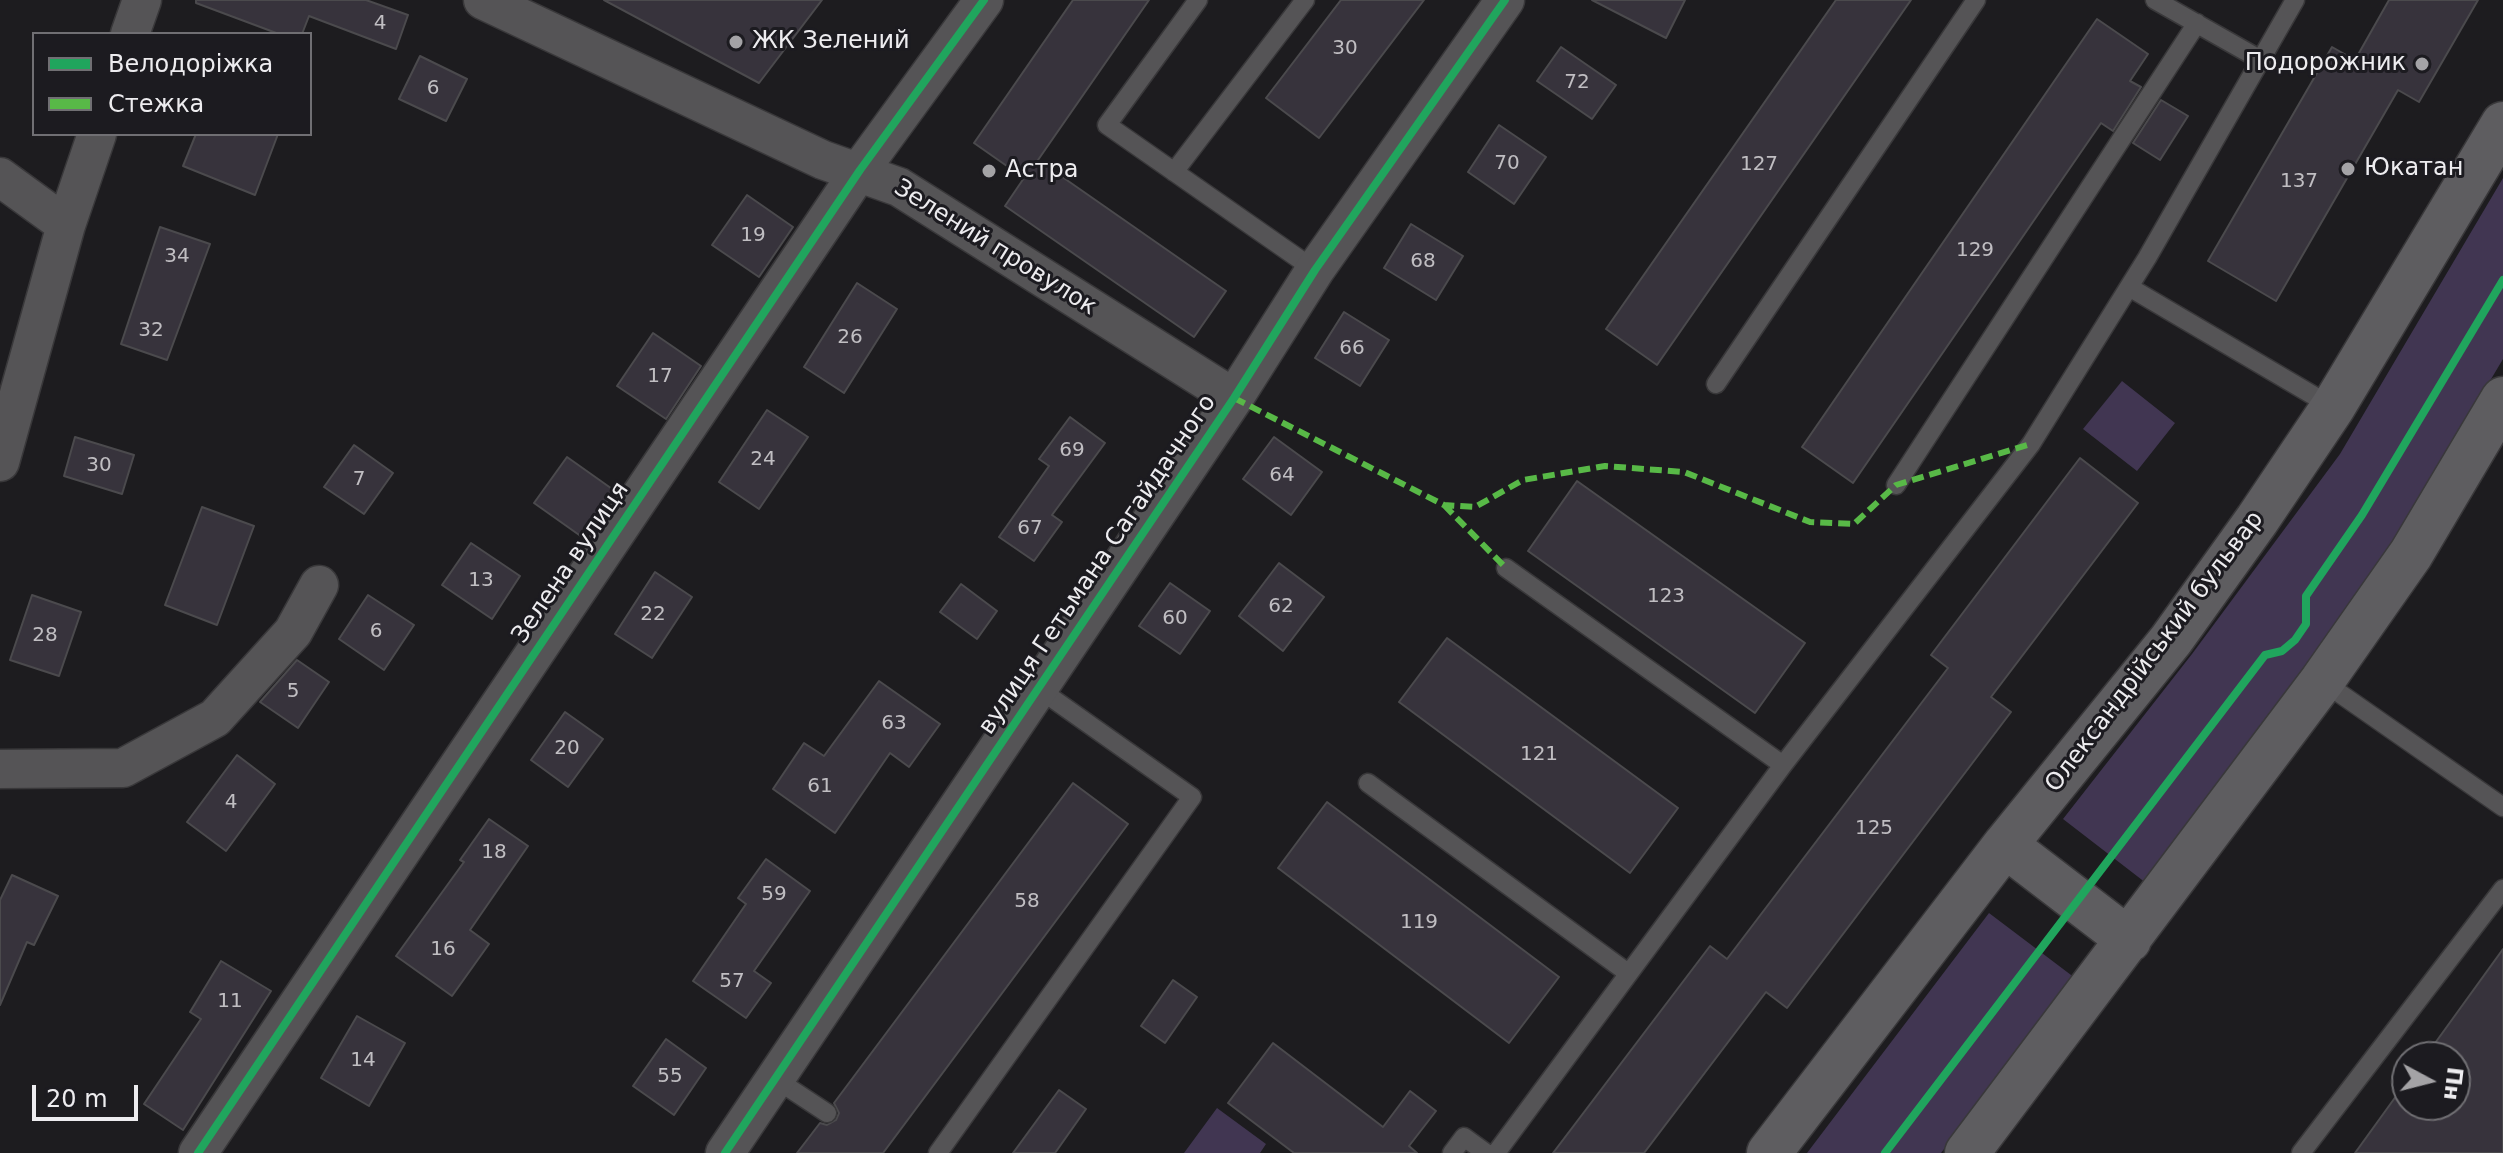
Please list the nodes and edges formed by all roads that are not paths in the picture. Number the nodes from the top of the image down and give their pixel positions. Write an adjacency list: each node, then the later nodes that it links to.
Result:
1 (142, 0): 11 (street)
2 (483, 0): 15 (street, Зелений провулок)
3 (984, 0): 15 (street, Зелена вулиця)
4 (1198, 0): 16 (lane)
5 (1305, 0): 16 (lane)
6 (1505, 0): 19 (street, вулиця Гетьмана Сагайдачного)
7 (1976, 0): 21 (lane)
8 (2155, 0): 10 (lane)
9 (2295, 0): 12 (lane)
10 (2197, 23): 12 (lane); 26 (lane)
11 (131, 32)
12 (2261, 60): 20 (lane)
13 (2503, 124): 24 (main road, Олександрійський бульвар)
14 (96, 136): 18 (street)
15 (860, 170): 22 (street, Зелений провулок); 41 (street, Зелена вулиця)
16 (1174, 172): 19 (lane)
17 (0, 177): 18 (street)
18 (66, 225): 25 (street)
19 (1315, 270): 22 (street, вулиця Гетьмана Сагайдачного)
20 (2129, 287): 24 (lane); 31 (lane)
21 (1716, 384)
22 (1234, 398): 30 (street, вулиця Гетьмана Сагайдачного)
23 (2503, 399): 29 (main road)
24 (2333, 407): 35 (main road, Олександрійський бульвар)
25 (0, 462)
26 (1896, 485)
27 (1506, 568): 31 (lane)
28 (319, 585): 32 (street)
29 (2322, 681): 34 (lane); 37 (main road)
30 (1039, 689): 39 (street, вулиця Гетьмана Сагайдачного); 43 (lane)
31 (1783, 765): 38 (lane)
32 (0, 769)
33 (1368, 783): 38 (lane)
34 (2503, 807)
35 (2005, 845): 37 (main road); 47 (main road, Олександрійський бульвар)
36 (2503, 889): 49 (lane)
37 (2129, 940): 48 (main road)
38 (1628, 973): 46 (lane)
39 (774, 1078): 40 (lane); 42 (street, вулиця Гетьмана Сагайдачного)
40 (827, 1113)
41 (198, 1153)
42 (725, 1153)
43 (938, 1153)
44 (1452, 1153): 45 (lane)
45 (1486, 1153)
46 (1496, 1153)
47 (1769, 1153)
48 (1967, 1153)
49 (2301, 1153)

